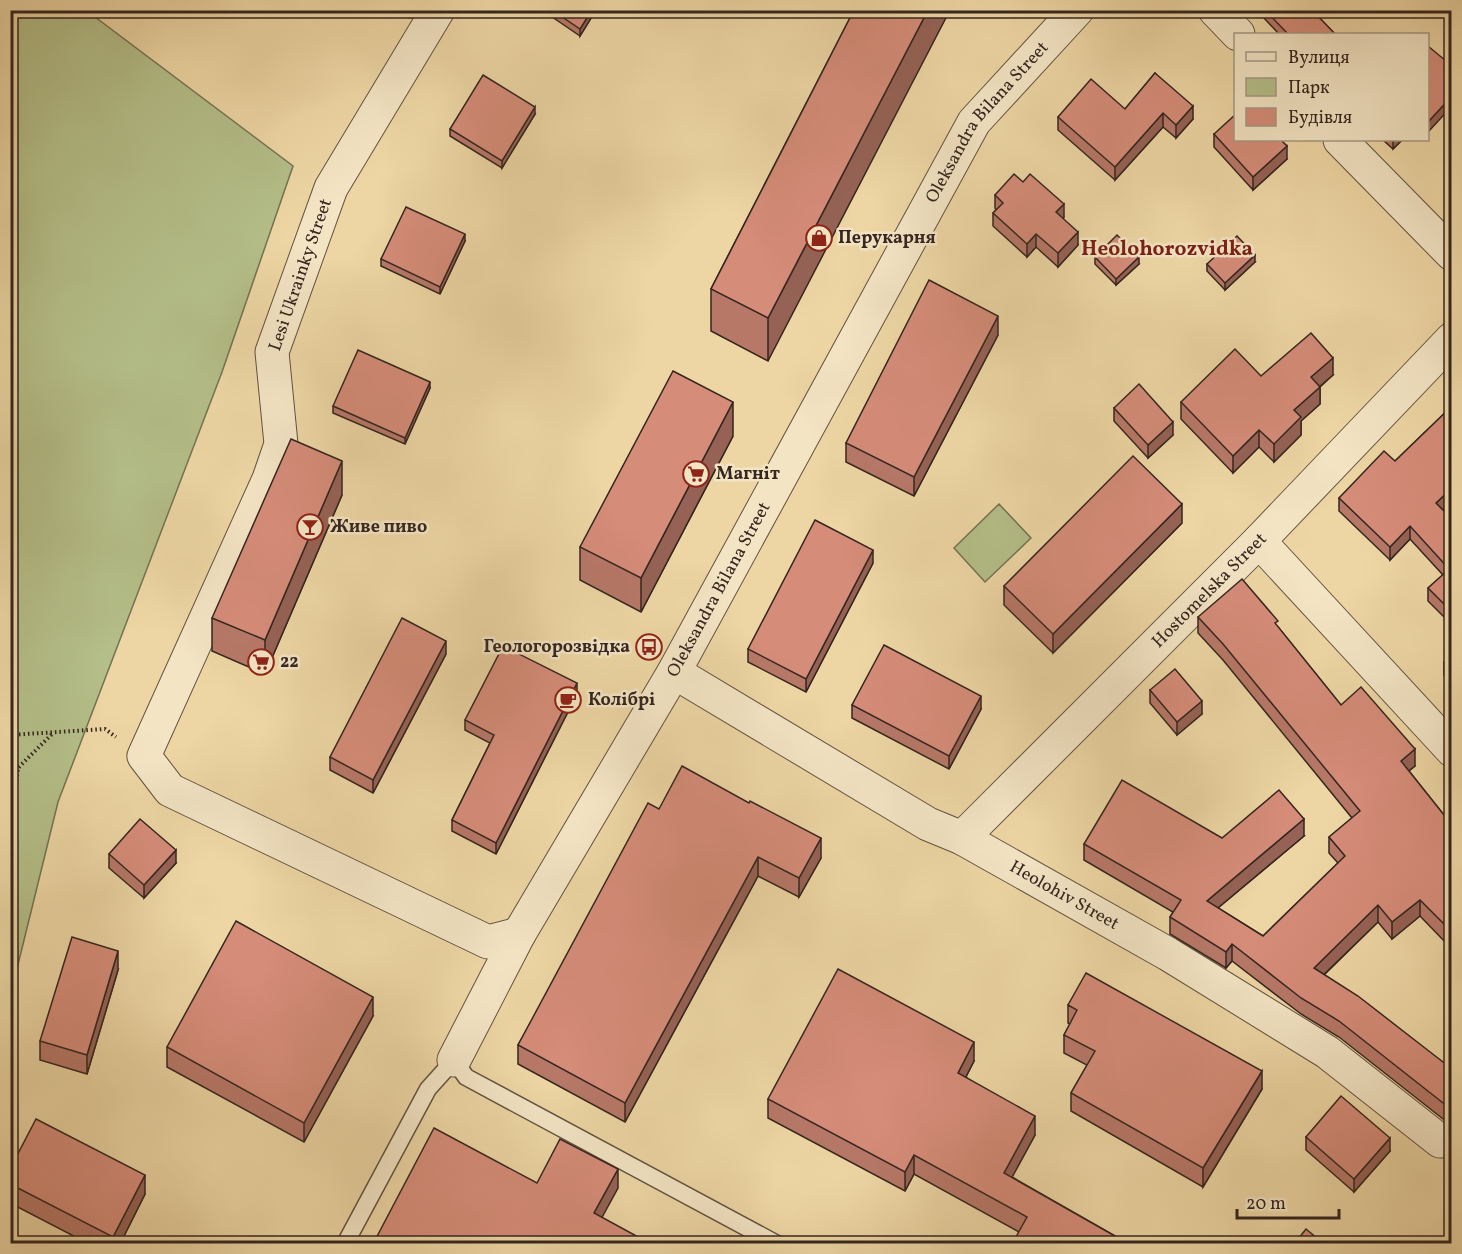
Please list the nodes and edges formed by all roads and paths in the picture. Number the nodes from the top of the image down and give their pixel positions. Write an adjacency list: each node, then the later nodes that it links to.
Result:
1 (438, 10): 13 (street, Lesi Ukrainky Street)
2 (1077, 10): 9 (street, Oleksandra Bilana Street)
3 (1215, 10): 4 (street)
4 (1237, 33)
5 (1341, 141): 6 (street)
6 (1452, 254)
7 (1452, 339): 8 (street, Hostomelska Street)
8 (1259, 541): 12 (street); 15 (street, Hostomelska Street)
9 (674, 672): 15 (street, Heolohiv Street); 16 (street, Oleksandra Bilana Street)
10 (53, 733): 11 (path); 13 (path); 14 (path)
11 (10, 735)
12 (1452, 750)
13 (144, 756): 16 (street)
14 (10, 834)
15 (962, 838): 18 (street, Heolohiv Street)
16 (519, 934): 17 (street, Oleksandra Bilana Street)
17 (454, 1060): 19 (lane); 20 (lane)
18 (1440, 1141)
19 (345, 1244)
20 (777, 1244)

